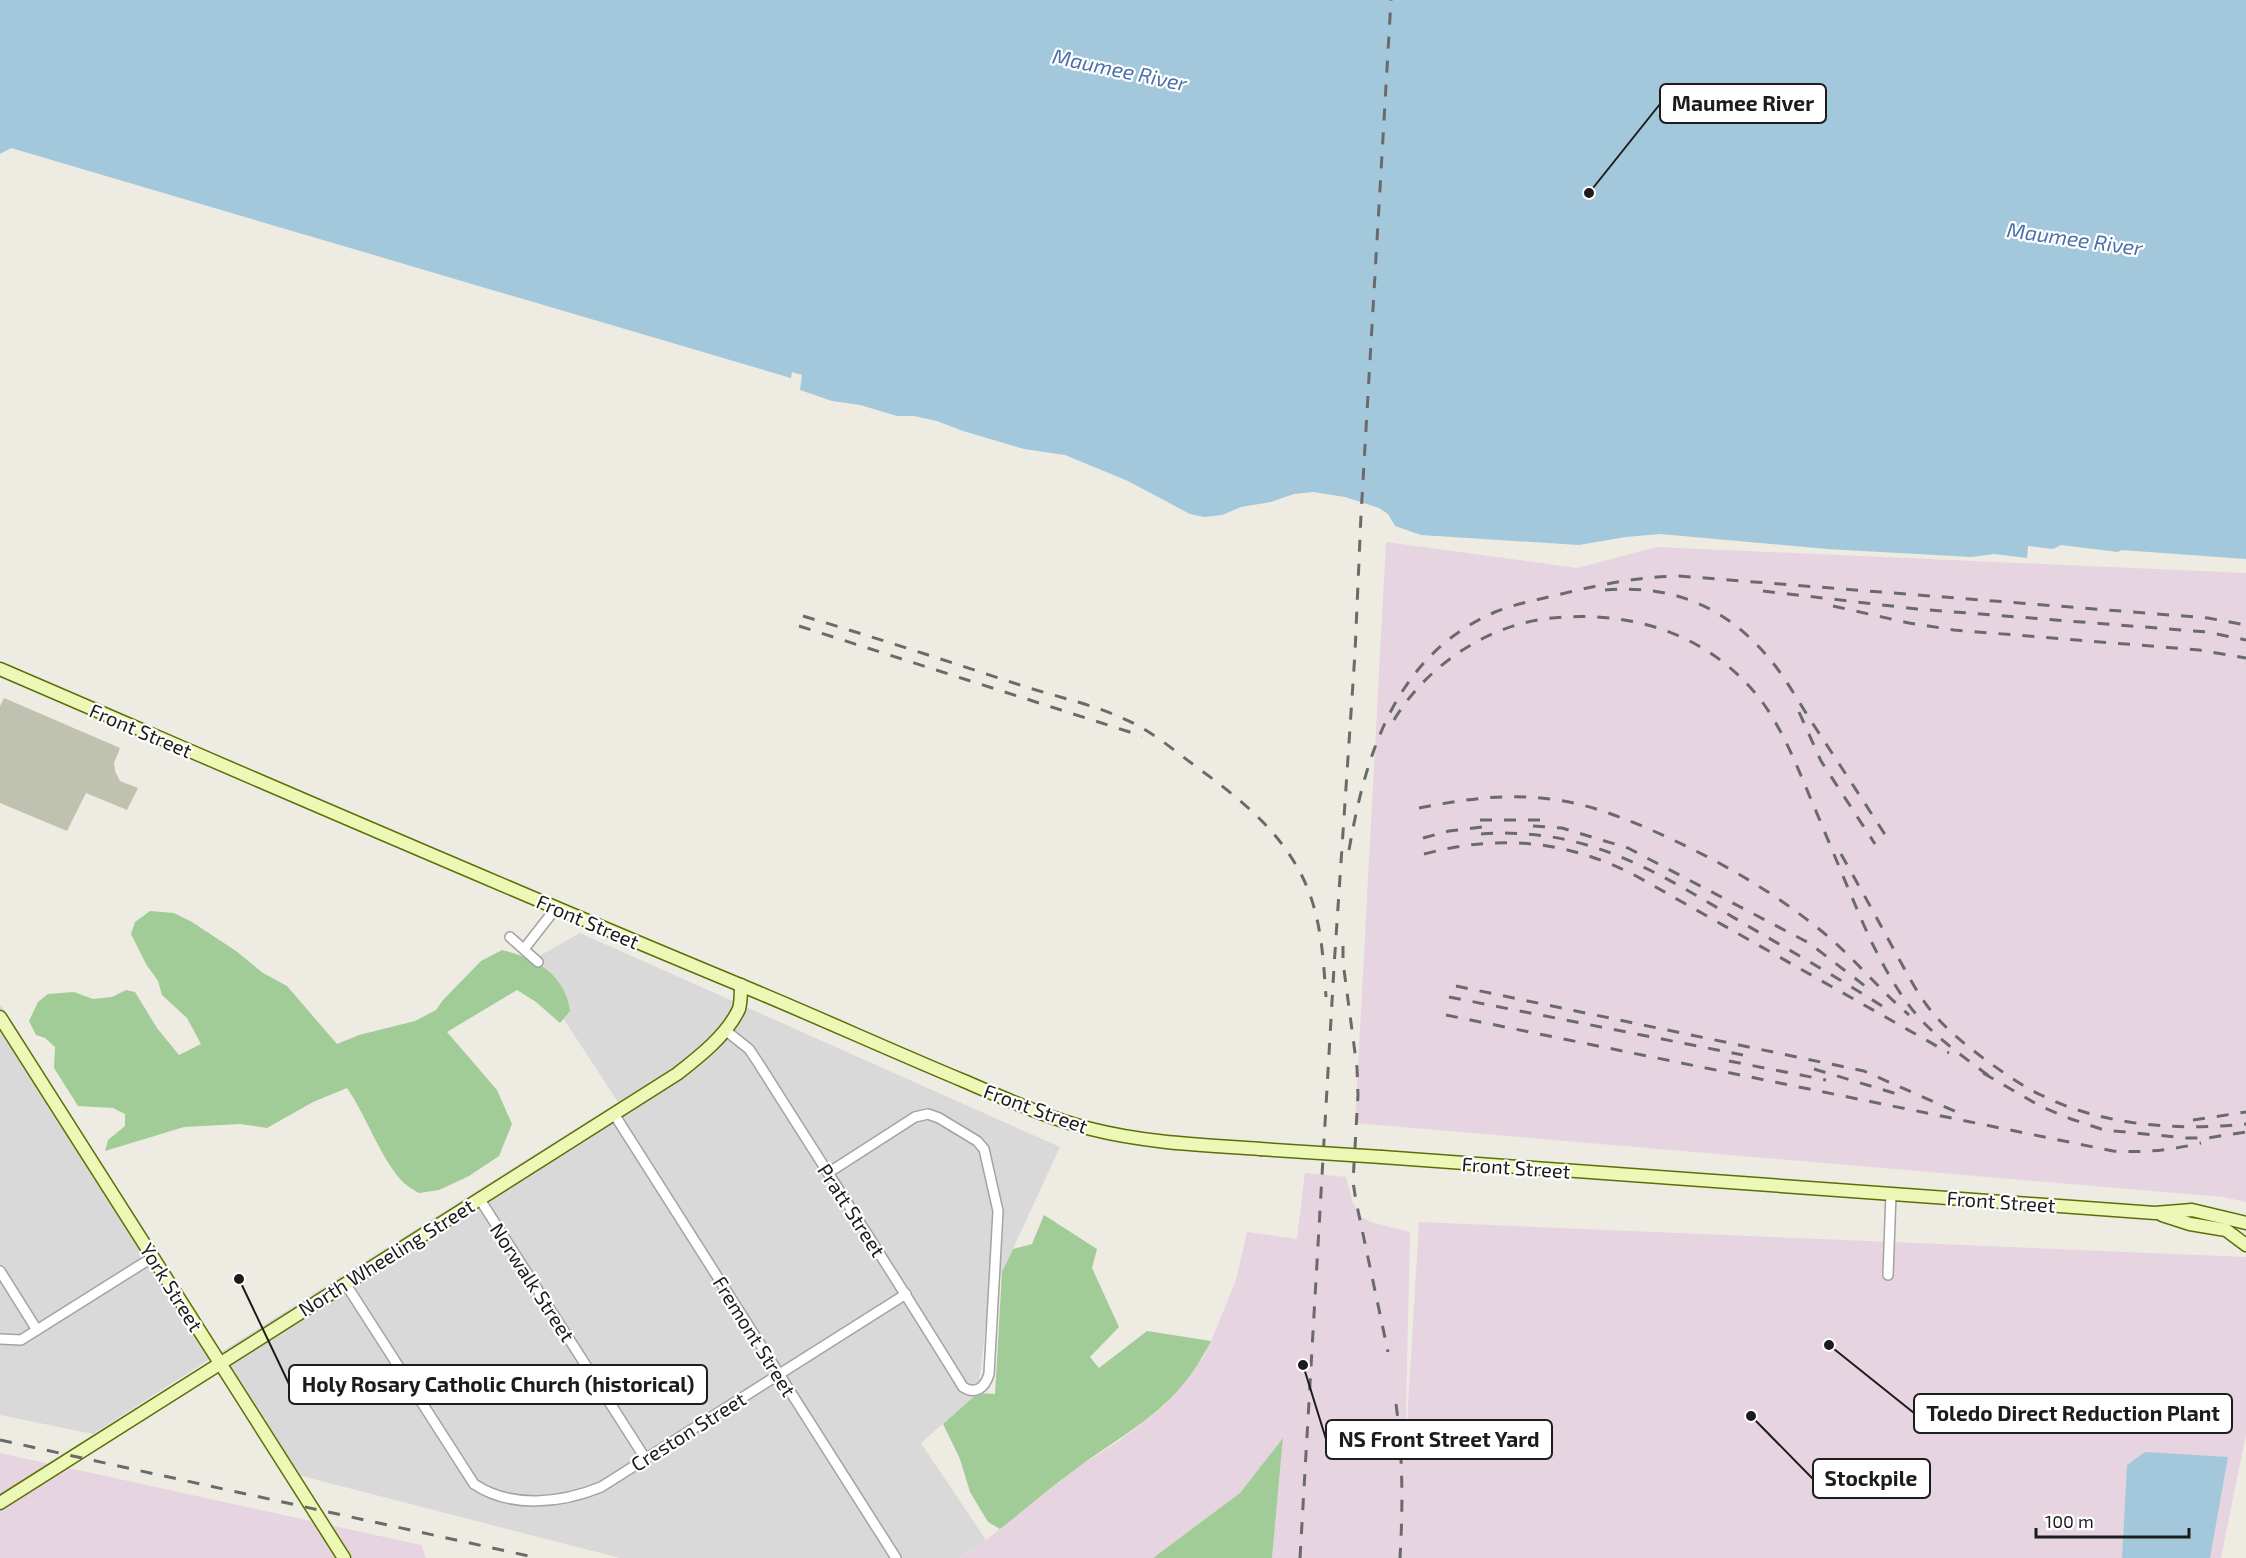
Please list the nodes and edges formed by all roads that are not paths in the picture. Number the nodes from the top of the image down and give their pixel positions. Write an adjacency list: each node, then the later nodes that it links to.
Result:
1 (0, 669): 2 (street, Front Street)
2 (556, 908): 4 (street); 6 (street, Front Street)
3 (510, 937): 4 (street)
4 (524, 949): 5 (street)
5 (538, 962)
6 (741, 985): 8 (street, North Wheeling Street); 11 (street, Front Street, bridge)
7 (0, 1017): 16 (street, York Street)
8 (725, 1030): 9 (street, North Wheeling Street); 10 (street, Pratt Street)
9 (614, 1114): 12 (street, North Wheeling Street); 24 (street, Fremont Street)
10 (828, 1173): 20 (street, Pratt Street); 20 (street, Pratt Street)
11 (1891, 1194): 13 (street, Front Street); 18 (street)
12 (479, 1198): 19 (street, North Wheeling Street); 25 (street, Norwalk Street)
13 (2155, 1213): 14 (street, Front Street); 15 (street, Front Street)
14 (2246, 1223)
15 (2246, 1245)
16 (153, 1257): 21 (street); 23 (street, York Street)
17 (0, 1271): 21 (street)
18 (1888, 1275)
19 (345, 1283): 23 (street, North Wheeling Street); 25 (street, Creston Street)
20 (906, 1294): 24 (street, Creston Street)
21 (37, 1330): 22 (street)
22 (0, 1339)
23 (220, 1363): 26 (street, North Wheeling Street); 27 (street, York Street)
24 (778, 1374): 25 (street, Creston Street); 28 (street, Fremont Street)
25 (645, 1458)
26 (0, 1503)
27 (344, 1558)
28 (896, 1558)

